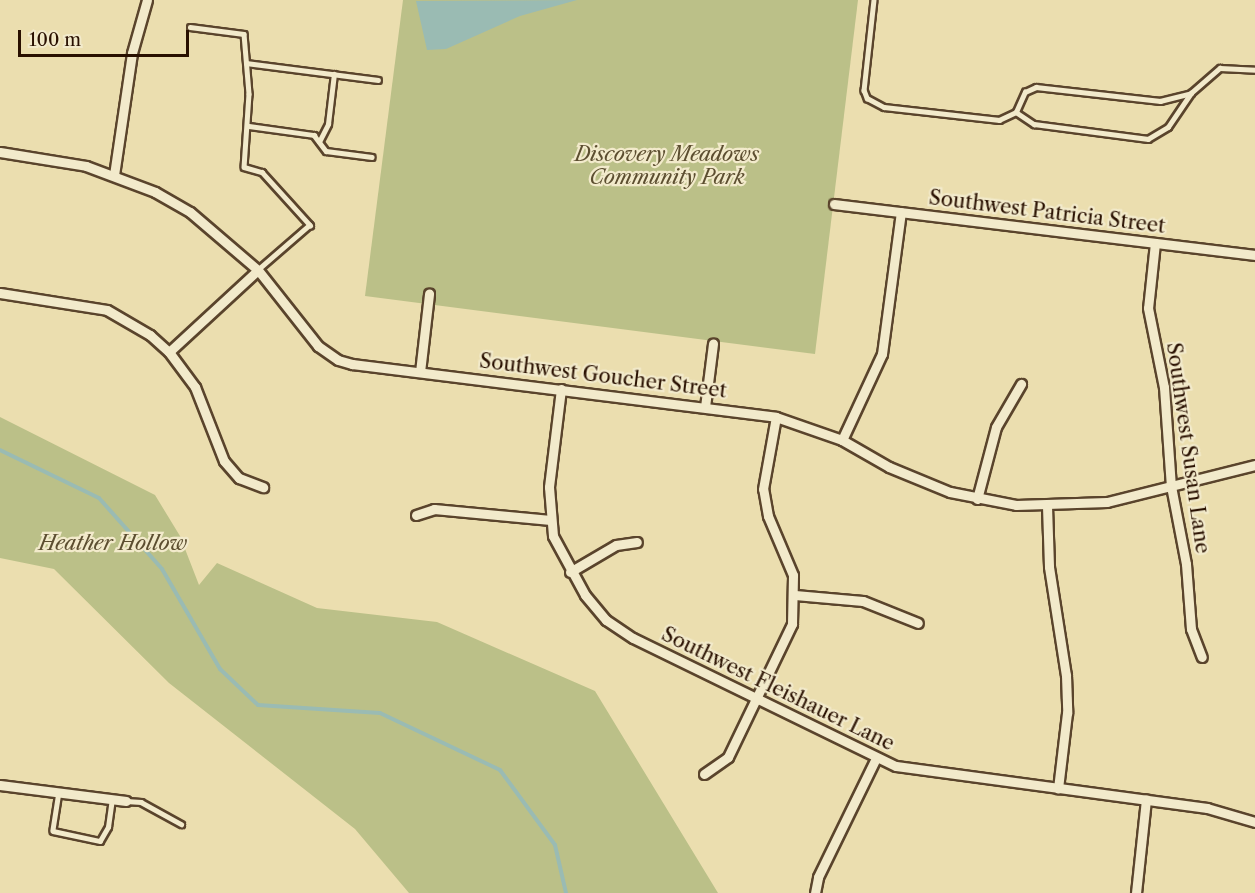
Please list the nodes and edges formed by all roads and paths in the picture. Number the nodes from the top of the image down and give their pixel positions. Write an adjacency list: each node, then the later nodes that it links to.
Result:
1 (147, 0): 14 (street)
2 (874, 0): 9 (lane)
3 (190, 27): 4 (lane)
4 (246, 63): 6 (lane); 10 (lane)
5 (1255, 70): 8 (lane)
6 (334, 75): 7 (lane); 11 (lane)
7 (378, 80)
8 (1191, 93): 9 (lane); 9 (lane)
9 (1016, 112)
10 (249, 126): 11 (lane); 19 (lane)
11 (319, 142): 13 (lane)
12 (0, 152): 14 (street, Southwest Goucher Street)
13 (372, 157)
14 (114, 175): 19 (street, Southwest Goucher Street)
15 (834, 204): 16 (street, Southwest Patricia Street)
16 (901, 212): 17 (street, Southwest Patricia Street); 29 (street)
17 (1155, 243): 18 (street, Southwest Patricia Street); 31 (street, Southwest Susan Lane)
18 (1255, 255)
19 (258, 270): 23 (street); 24 (street, Southwest Goucher Street)
20 (0, 293): 23 (street)
21 (429, 294): 24 (street)
22 (713, 344): 27 (street)
23 (169, 352): 32 (street)
24 (420, 372): 26 (street, Southwest Goucher Street)
25 (1021, 384): 33 (street)
26 (561, 389): 27 (street, Southwest Goucher Street); 36 (street, Southwest Fleishauer Lane)
27 (705, 407): 28 (street, Southwest Goucher Street)
28 (776, 417): 29 (street, Southwest Goucher Street); 39 (street)
29 (842, 440): 33 (street, Southwest Goucher Street)
30 (1255, 465): 31 (street, Southwest Goucher Street)
31 (1172, 486): 34 (street, Southwest Goucher Street); 41 (street, Southwest Susan Lane)
32 (263, 487)
33 (977, 499): 34 (street, Southwest Goucher Street)
34 (1047, 506): 46 (street)
35 (416, 515): 36 (street)
36 (550, 520): 38 (street, Southwest Fleishauer Lane)
37 (637, 542): 38 (street)
38 (570, 572): 42 (street, Southwest Fleishauer Lane)
39 (795, 595): 40 (street); 42 (street)
40 (918, 623)
41 (1202, 657)
42 (757, 699): 43 (street, Southwest Fleishauer Lane); 44 (street)
43 (876, 758): 46 (street, Southwest Fleishauer Lane); 53 (street)
44 (704, 774)
45 (0, 784): 47 (street)
46 (1058, 788): 49 (street, Southwest Fleishauer Lane)
47 (59, 792): 48 (street); 48 (lane)
48 (112, 799): 50 (street)
49 (1146, 800): 51 (street, Southwest Fleishauer Lane); 54 (street)
50 (126, 801): 52 (lane)
51 (1255, 822)
52 (181, 824)
53 (815, 893)
54 (1136, 893)

